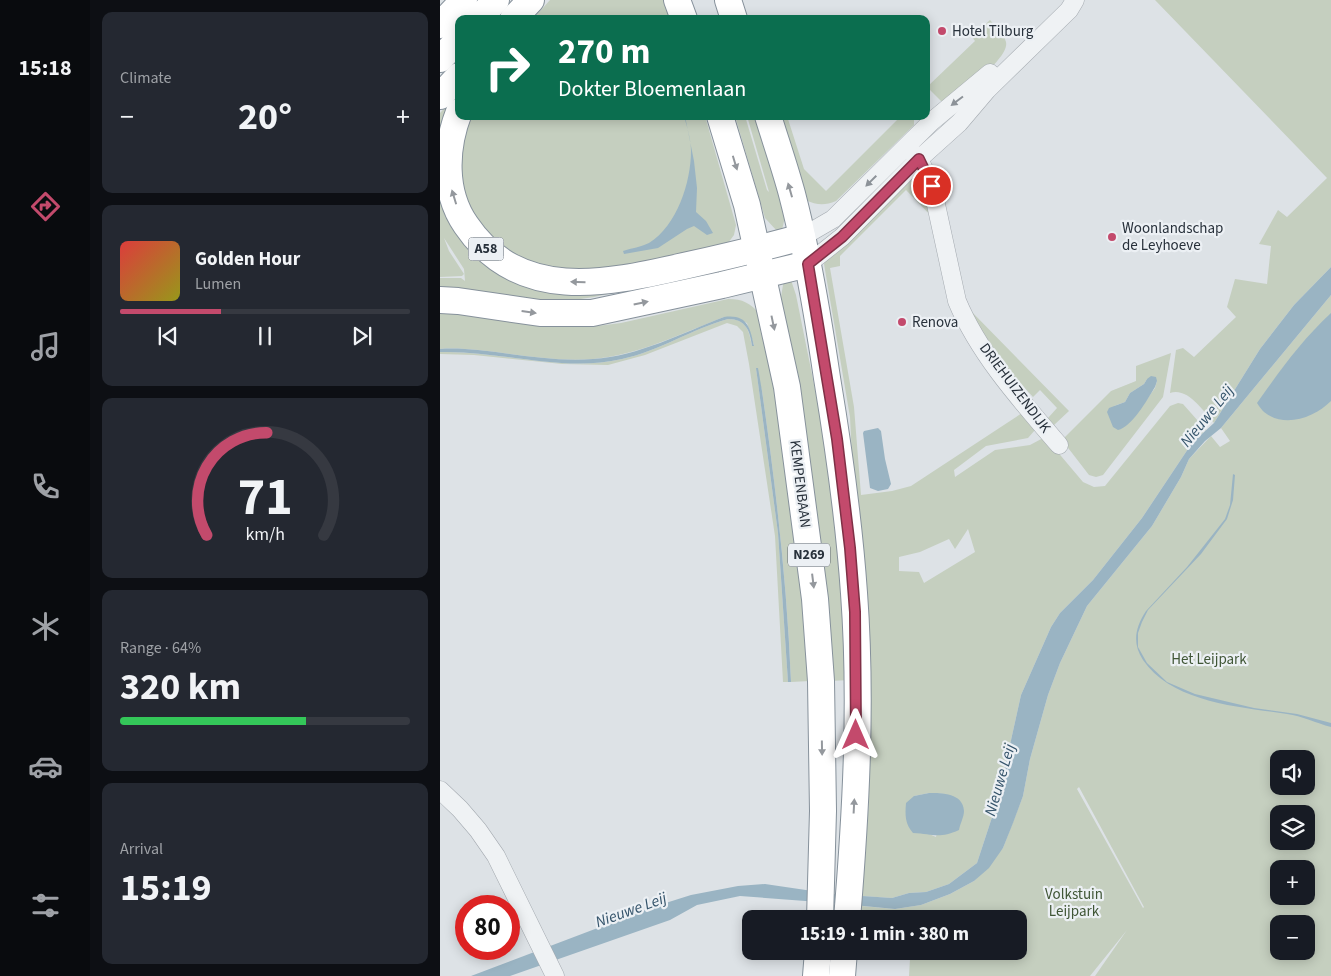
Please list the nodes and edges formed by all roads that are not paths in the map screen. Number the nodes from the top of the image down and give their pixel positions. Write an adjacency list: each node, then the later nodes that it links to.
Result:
1 (464, 0): 9 (highway)
2 (496, 0): 6 (highway)
3 (677, 0): 7 (highway)
4 (728, 0): 8 (highway)
5 (1074, 0): 17 (street, one-way to 17); 18 (street)
6 (482, 15)
7 (683, 15)
8 (733, 15)
9 (440, 25)
10 (455, 43): 11 (highway)
11 (440, 59)
12 (455, 80): 13 (highway)
13 (440, 96)
14 (456, 120): 21 (highway, A58, one-way to 14)
15 (721, 120): 21 (highway, KEMPENBAAN / N269, one-way to 21)
16 (769, 120): 20 (highway, N269, one-way to 16)
17 (932, 122): 18 (street); 19 (street)
18 (946, 136): 19 (street)
19 (912, 153): 20 (street, one-way to 20); 22 (street); 25 (street, DRIEHUIZENDIJK)
20 (802, 237): 21 (highway); 22 (highway, N269)
21 (756, 250): 23 (highway, KEMPENBAAN / N269)
22 (808, 264): 23 (highway); 28 (highway, N269, one-way to 22)
23 (763, 275): 24 (highway, one-way to 23); 27 (highway, KEMPENBAAN / N269, one-way to 27)
24 (440, 300)
25 (1059, 445)
26 (440, 790): 30 (street)
27 (820, 910)
28 (848, 910)
29 (817, 960): 31 (highway)
30 (554, 973)
31 (816, 976)

